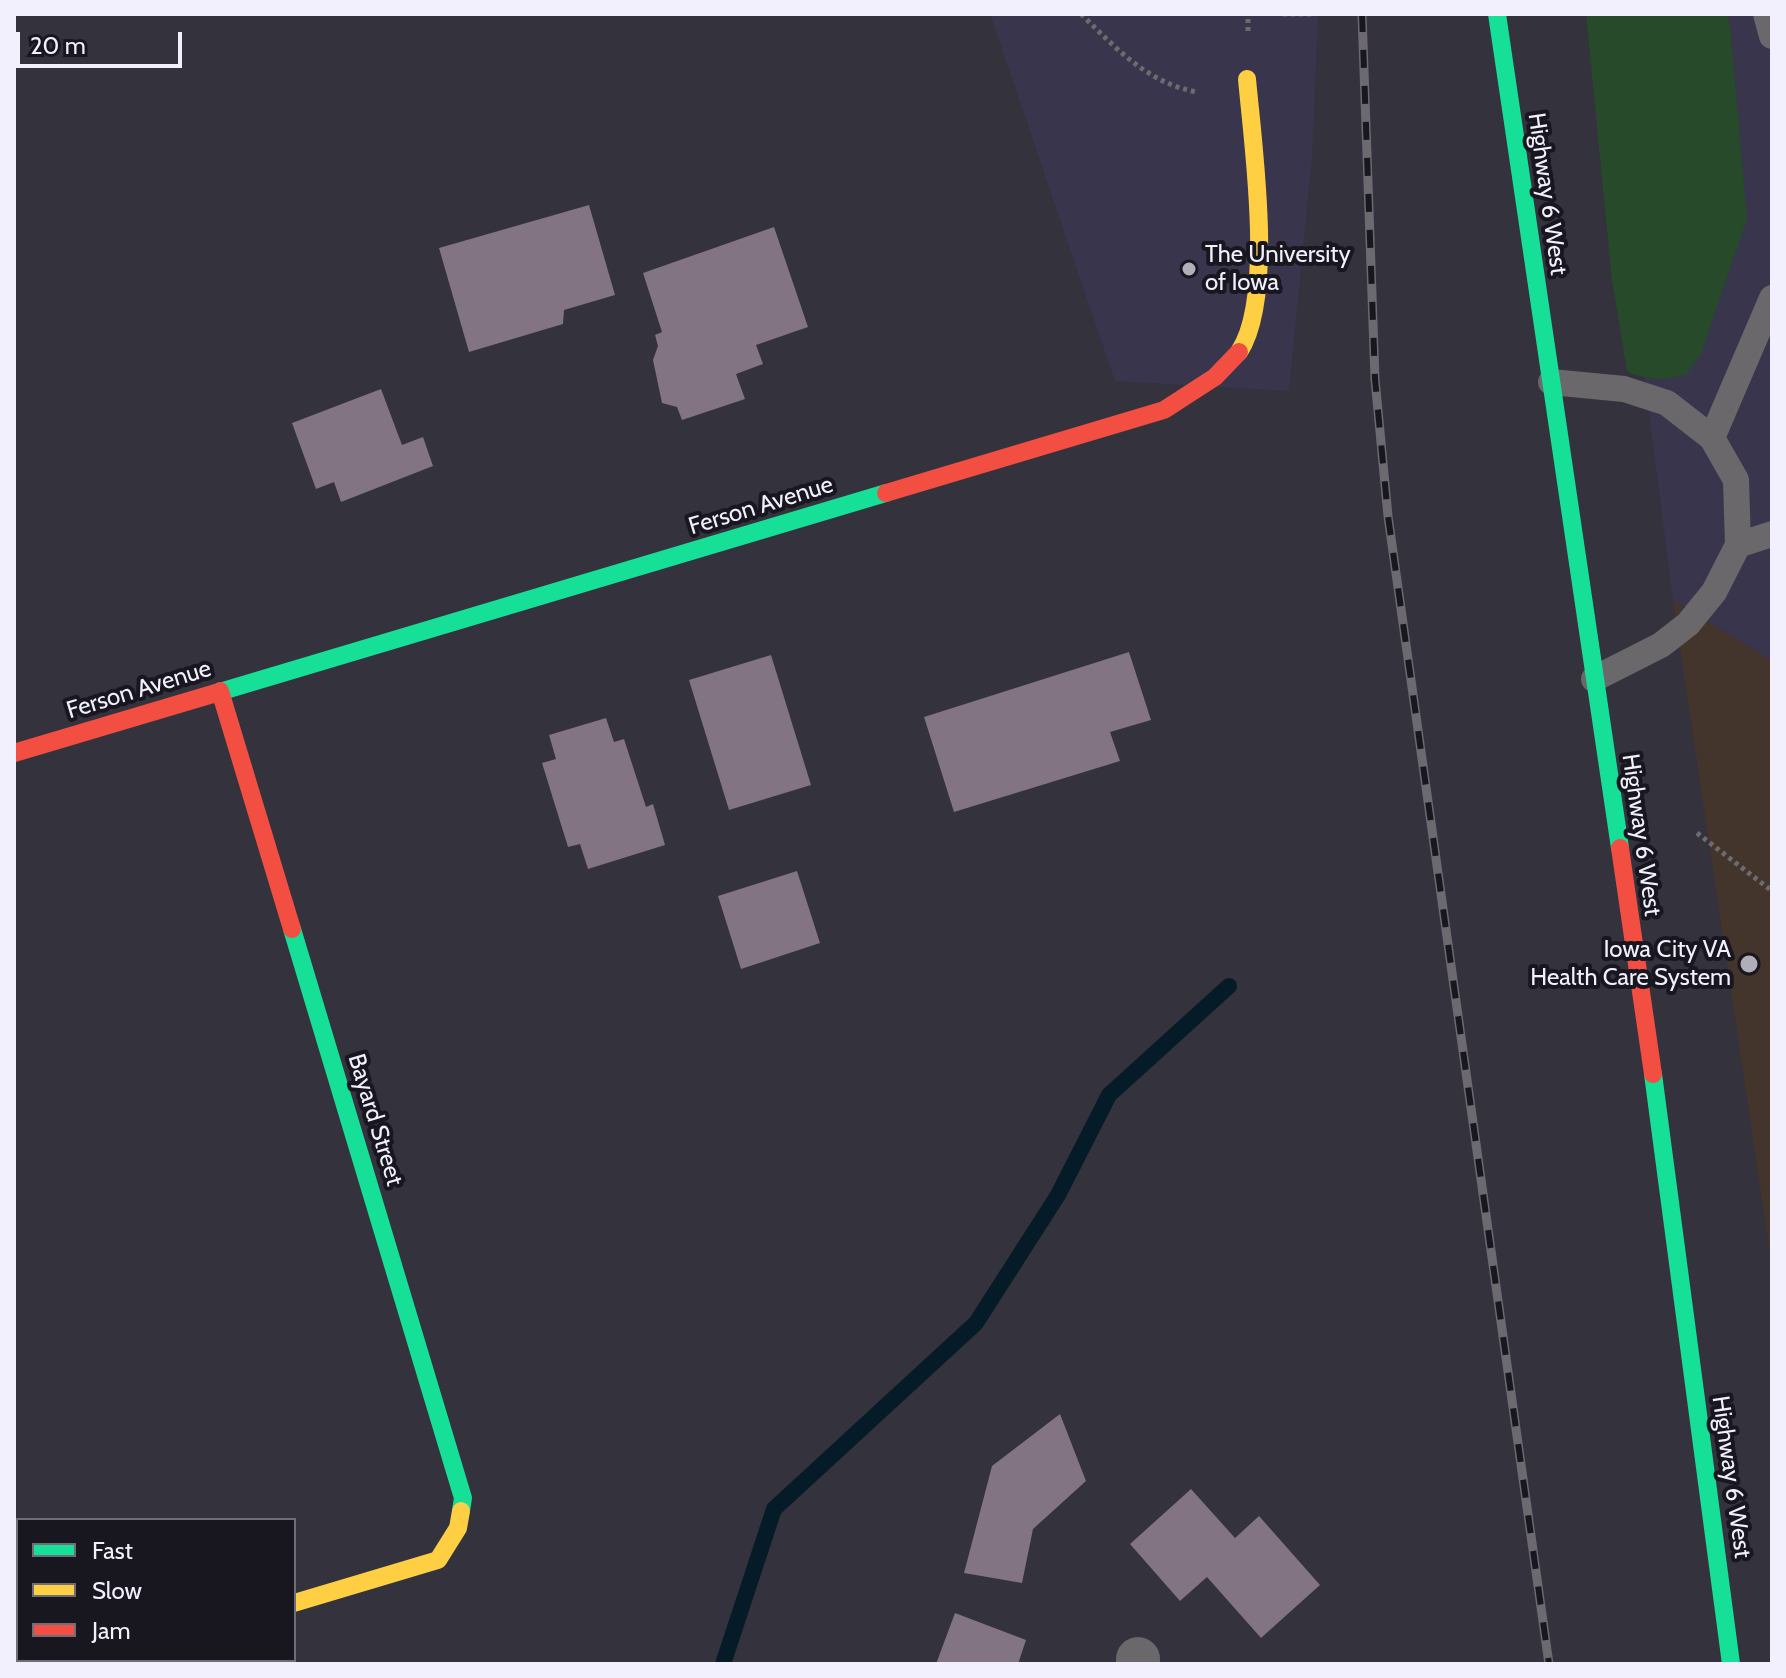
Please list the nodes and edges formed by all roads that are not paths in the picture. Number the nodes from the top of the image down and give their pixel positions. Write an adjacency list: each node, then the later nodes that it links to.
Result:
1 (1497, 14): 6 (street, Highway 6 West)
2 (1766, 14): 3 (lane)
3 (1772, 36)
4 (1247, 79): 11 (street, Ferson Avenue)
5 (1772, 298): 7 (lane)
6 (1551, 382): 7 (lane); 10 (street, Highway 6 West)
7 (1712, 438): 9 (lane)
8 (1772, 534): 9 (lane)
9 (1738, 545): 10 (lane)
10 (1594, 679): 14 (street, Highway 6 West)
11 (220, 691): 12 (street, Ferson Avenue); 13 (street, Bayard Street)
12 (14, 753)
13 (296, 1602)
14 (1731, 1664)

